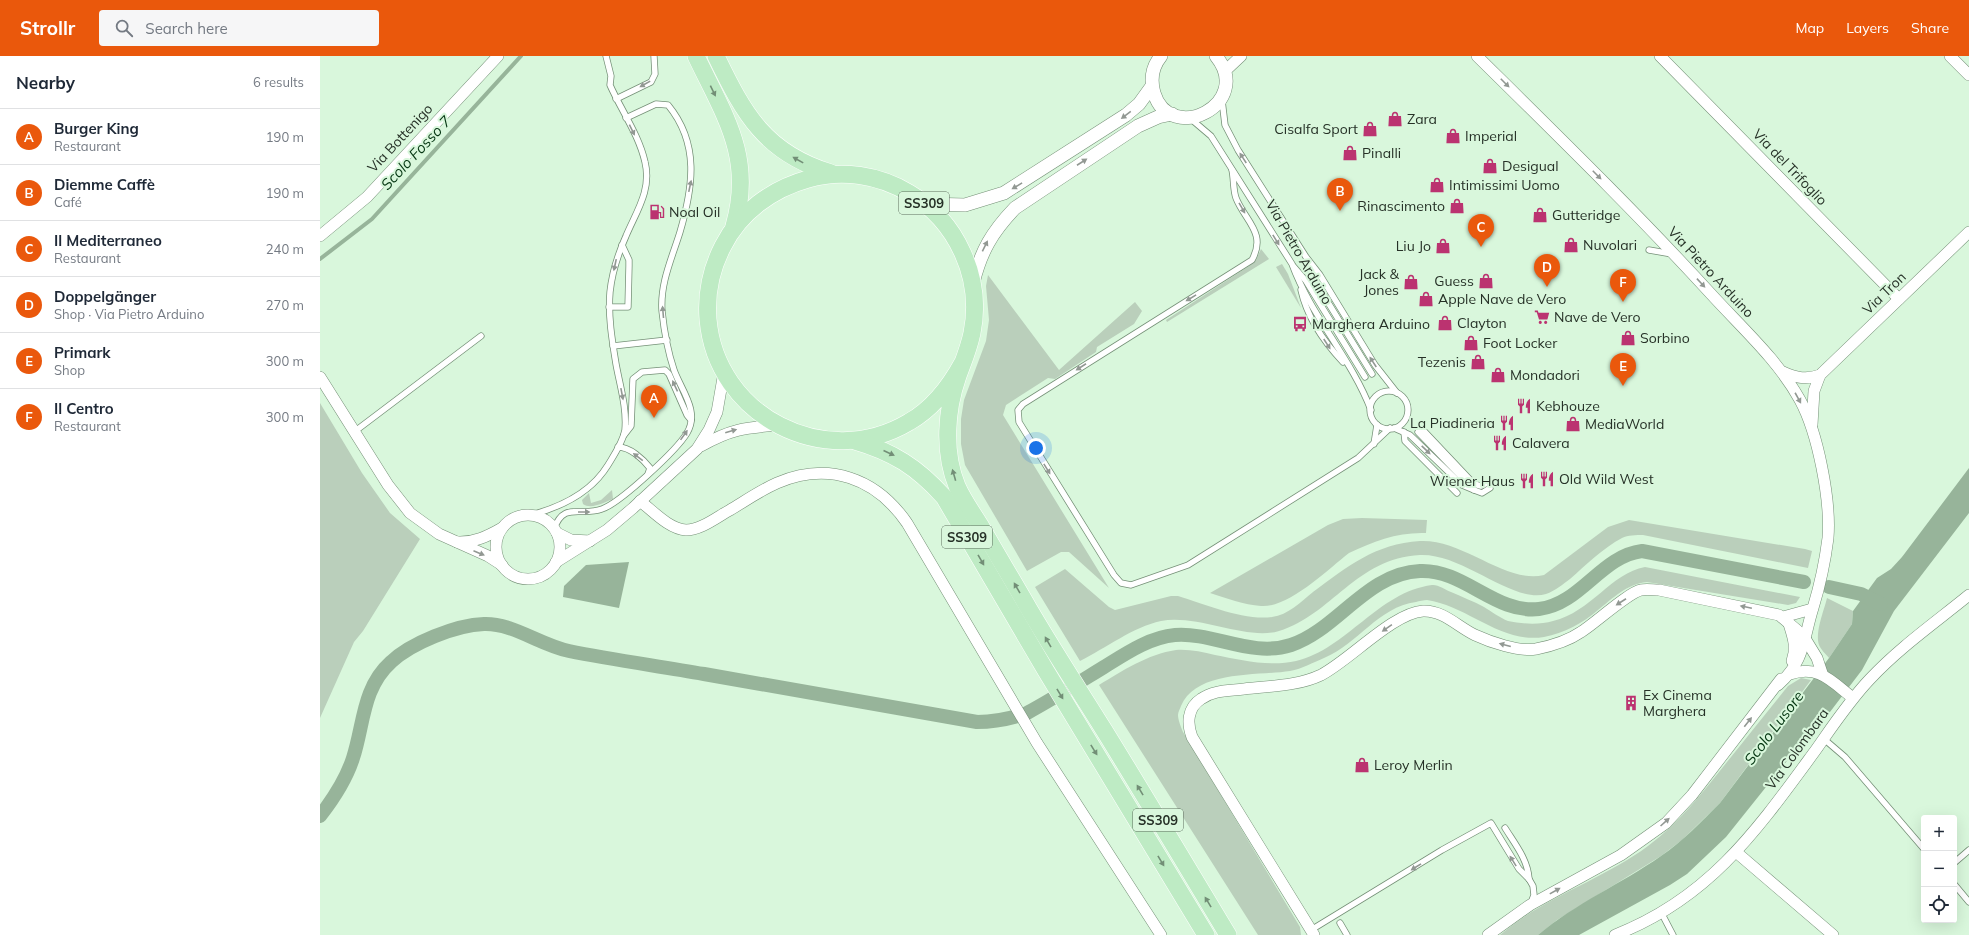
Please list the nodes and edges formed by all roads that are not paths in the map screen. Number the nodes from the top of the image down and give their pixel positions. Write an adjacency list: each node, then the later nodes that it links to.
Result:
1 (498, 56): 25 (street, Via Bottenigo)
2 (606, 56): 16 (lane)
3 (654, 56): 16 (lane, one-way to 16)
4 (696, 56): 23 (main road, SS309, one-way to 23)
5 (716, 56): 21 (main road, SS309, one-way to 5)
6 (1216, 56): 12 (street)
7 (1241, 56): 12 (street)
8 (1477, 56): 28 (street, Via Pietro Arduino, one-way to 28)
9 (1660, 56): 32 (street, Via del Trifoglio)
10 (1950, 56): 13 (street)
11 (1155, 60): 14 (street)
12 (1225, 71): 15 (street)
13 (1969, 75)
14 (1152, 86): 17 (street); 22 (street, one-way to 22)
15 (1222, 98): 19 (street); 29 (lane, Via Pietro Arduino, one-way to 15)
16 (616, 99): 18 (lane)
17 (1172, 114): 19 (street); 31 (street, one-way to 17)
18 (626, 118): 26 (lane, one-way to 26); 35 (lane, one-way to 18)
19 (1189, 118): 20 (lane, Via Pietro Arduino)
20 (1232, 170): 30 (lane, Via Pietro Arduino, one-way to 30); 55 (lane, one-way to 55)
21 (835, 174): 22 (main road, SS309); 23 (main road, SS309)
22 (926, 204): 31 (main road, SS309)
23 (733, 230): 38 (main road, SS309)
24 (1969, 232): 32 (street, Via Tron)
25 (320, 236)
26 (622, 245): 33 (lane, one-way to 33); 33 (lane)
27 (1649, 250): 28 (lane)
28 (1675, 254): 39 (street, Via Pietro Arduino, one-way to 39)
29 (1306, 257): 40 (lane); 44 (lane, Via Pietro Arduino, one-way to 29)
30 (1292, 264): 43 (lane); 45 (lane, Via Pietro Arduino, one-way to 45)
31 (972, 283): 37 (main road, SS309)
32 (1899, 299): 41 (street, Via Tron)
33 (609, 307): 36 (lane)
34 (481, 336): 51 (lane)
35 (667, 340): 36 (lane); 46 (lane)
36 (614, 346): 53 (lane, one-way to 53)
37 (963, 362): 54 (main road, SS309); 73 (main road, SS309, one-way to 37)
38 (724, 372): 47 (main road, SS309); 57 (street)
39 (1783, 372): 41 (street); 49 (street, Via Pietro Arduino, one-way to 49)
40 (1372, 374)
41 (1821, 375): 49 (street, Via Tron)
42 (320, 377): 51 (street)
43 (1365, 377)
44 (1397, 393): 45 (lane); 50 (lane)
45 (1371, 410): 48 (lane)
46 (692, 421): 53 (lane, one-way to 53); 58 (lane, one-way to 46)
47 (778, 425): 54 (main road, SS309); 57 (street, one-way to 47)
48 (1377, 425): 50 (lane); 55 (lane)
49 (1812, 425): 70 (street, Via Pietro Arduino)
50 (1392, 428): 52 (lane); 55 (lane)
51 (354, 432): 66 (street)
52 (1404, 432): 59 (lane, one-way to 59); 60 (lane)
53 (623, 436): 56 (lane)
54 (852, 440): 73 (main road, SS309, one-way to 73)
55 (1374, 444)
56 (618, 448): 58 (lane, one-way to 56); 62 (lane)
57 (696, 448): 61 (street)
58 (648, 474): 64 (lane, one-way to 58)
59 (1474, 490): 59 (lane)
60 (1457, 493)
61 (640, 501): 65 (street); 92 (street)
62 (531, 515): 63 (street); 64 (street)
63 (502, 528): 66 (street); 68 (street)
64 (555, 531): 65 (street); 67 (street)
65 (590, 541): 67 (street)
66 (455, 542): 68 (street, one-way to 68)
67 (556, 562): 68 (street)
68 (502, 565)
69 (1968, 597): 77 (street, Via Colombara)
70 (1813, 607): 71 (street); 72 (street, Via Pietro Arduino)
71 (1786, 620): 72 (street); 76 (street); 91 (street, one-way to 91)
72 (1806, 640): 74 (street); 75 (street, Via Pietro Arduino)
73 (1053, 666): 93 (main road, SS309, one-way to 93); 94 (main road, SS309, one-way to 73)
74 (1822, 673): 75 (street); 77 (street)
75 (1790, 674): 76 (street)
76 (1778, 685): 87 (street, one-way to 76)
77 (1853, 698): 78 (street, Via Colombara)
78 (1824, 739): 80 (lane); 82 (street, Via Colombara)
79 (1505, 828): 84 (lane)
80 (1921, 846)
81 (1969, 850): 83 (lane)
82 (1736, 852): 88 (street, Via Colombara); 100 (street)
83 (1957, 860)
84 (1529, 879): 87 (lane); 91 (lane, one-way to 91)
85 (1956, 887): 86 (lane)
86 (1969, 902)
87 (1530, 905): 96 (street)
88 (1662, 914): 89 (street, Via Colombara); 99 (lane)
89 (1651, 919): 97 (street, Via Colombara); 98 (street, Via Colombara)
90 (1340, 923): 95 (lane)
91 (1312, 933)
92 (1161, 935)
93 (1206, 935)
94 (1228, 935)
95 (1347, 935)
96 (1488, 935)
97 (1615, 935)
98 (1632, 935)
99 (1673, 935)
100 (1833, 935)

